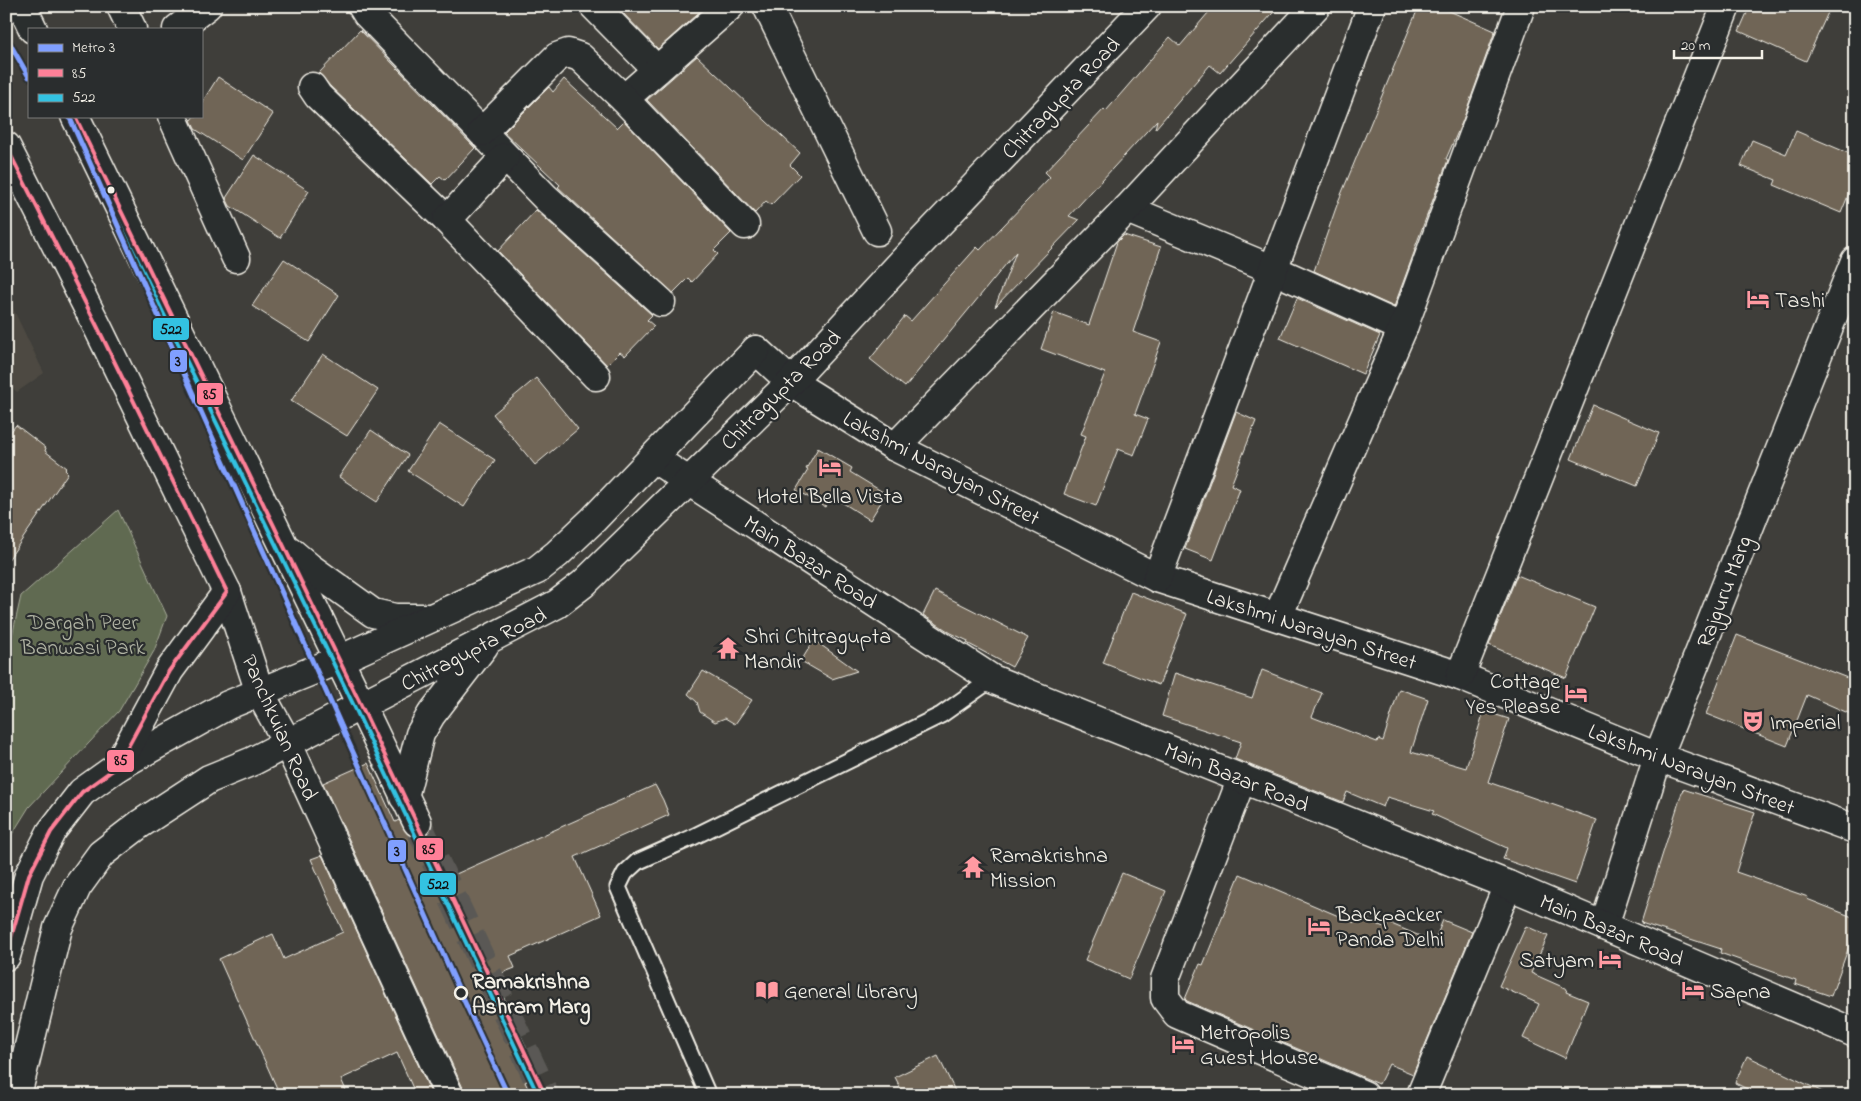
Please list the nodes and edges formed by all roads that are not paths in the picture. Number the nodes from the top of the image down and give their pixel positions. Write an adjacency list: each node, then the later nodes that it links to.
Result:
1 (22, 6): 13 (street)
2 (121, 6): 14 (street)
3 (207, 6): 15 (street)
4 (362, 6): 21 (street)
5 (594, 6): 16 (street)
6 (730, 6): 16 (street)
7 (767, 6): 27 (street)
8 (1147, 6): 35 (street, Chitragupta Road)
9 (1316, 6): 24 (street)
10 (1372, 6): 30 (street)
11 (1521, 6): 32 (street)
12 (1726, 6): 46 (street)
13 (32, 28)
14 (132, 28)
15 (178, 28)
16 (657, 70): 18 (street)
17 (312, 87): 25 (street)
18 (624, 99): 21 (street); 26 (street)
19 (76, 118): 39 (street)
20 (173, 118): 28 (street)
21 (482, 132): 23 (street)
22 (6, 146): 41 (street, Panchkuian Road)
23 (505, 158): 25 (street); 31 (street)
24 (1127, 209): 30 (street); 36 (street)
25 (447, 220): 34 (street)
26 (745, 225)
27 (877, 231)
28 (236, 258)
29 (1855, 261): 51 (street, Rajguru Marg)
30 (1272, 269): 32 (street); 40 (street)
31 (661, 302)
32 (1403, 328): 42 (street)
33 (756, 350): 35 (street, Lakshmi Narayan Street); 37 (street, Chitragupta Road)
34 (596, 376)
35 (791, 382): 36 (street, Lakshmi Narayan Street); 38 (street, Chitragupta Road)
36 (895, 447): 40 (street, Lakshmi Narayan Street)
37 (653, 458): 38 (street, Main Bazar Road); 43 (street, Chitragupta Road)
38 (687, 481): 44 (street, Chitragupta Road); 47 (street, Main Bazar Road)
39 (283, 545): 43 (street); 45 (street)
40 (1157, 578): 42 (street, Lakshmi Narayan Street)
41 (227, 592): 48 (street, Panchkuian Road); 52 (street)
42 (1278, 616): 46 (street, Lakshmi Narayan Street)
43 (430, 618): 45 (street, Chitragupta Road)
44 (489, 639): 49 (street, Chitragupta Road); 54 (street)
45 (339, 660): 48 (street, Chitragupta Road); 49 (street)
46 (1460, 676): 51 (street, Lakshmi Narayan Street)
47 (992, 679): 53 (street, Main Bazar Road); 63 (lane)
48 (260, 693): 50 (street, Panchkuian Road); 52 (street, Chitragupta Road)
49 (361, 705): 50 (street); 54 (street)
50 (287, 742): 61 (street); 62 (street, Panchkuian Road)
51 (1658, 756): 56 (street, Lakshmi Narayan Street); 58 (street, Rajguru Marg)
52 (116, 767): 59 (street)
53 (1242, 778): 57 (street, Main Bazar Road); 64 (street)
54 (404, 796): 55 (street)
55 (416, 822)
56 (1855, 829)
57 (1508, 885): 58 (street, Main Bazar Road); 65 (street)
58 (1604, 926): 60 (street, Main Bazar Road)
59 (6, 956)
60 (1855, 1033)
61 (17, 1095)
62 (449, 1095)
63 (708, 1095)
64 (1364, 1095)
65 (1421, 1095)

